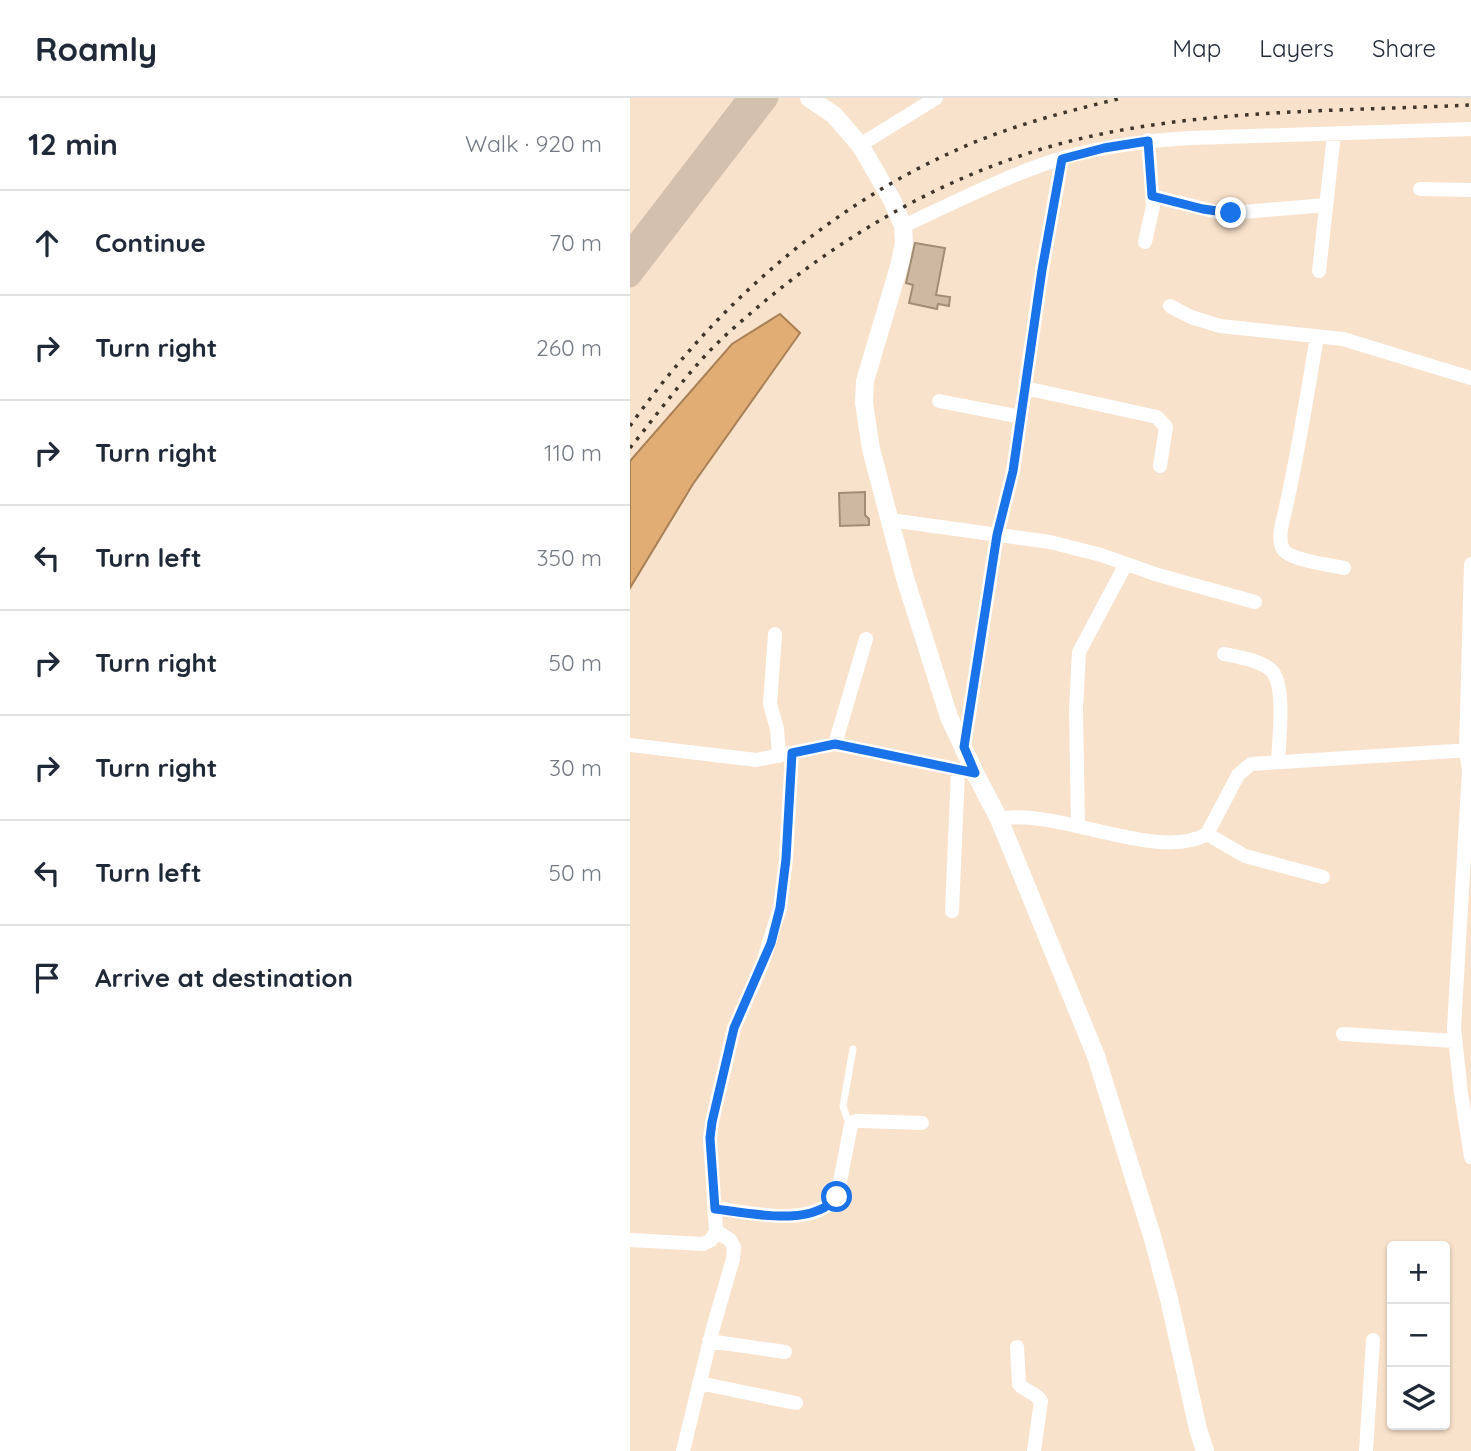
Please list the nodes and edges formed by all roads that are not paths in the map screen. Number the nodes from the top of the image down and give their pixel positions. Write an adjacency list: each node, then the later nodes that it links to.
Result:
1 (748, 98): 16 (main road)
2 (768, 98): 18 (main road)
3 (809, 98): 8 (street)
4 (936, 98): 8 (street)
5 (1471, 130): 6 (street)
6 (1335, 134): 7 (street); 13 (street)
7 (1148, 141): 9 (street); 12 (street)
8 (860, 145): 14 (street)
9 (1062, 159): 14 (street); 22 (street)
10 (1420, 189): 11 (street)
11 (1471, 190)
12 (1152, 196): 13 (street); 15 (street)
13 (1326, 205): 17 (street)
14 (903, 226): 26 (street)
15 (1145, 242)
16 (630, 251)
17 (1319, 271)
18 (630, 277)
19 (1170, 306): 20 (street)
20 (1317, 336): 21 (street); 30 (street)
21 (1471, 378)
22 (1025, 388): 24 (street); 25 (street)
23 (939, 401): 24 (street)
24 (1021, 417): 27 (street)
25 (1160, 466)
26 (890, 520): 27 (street); 38 (street)
27 (997, 535): 28 (street); 38 (street)
28 (1126, 564): 32 (street); 44 (street)
29 (1471, 564): 31 (street)
30 (1344, 568)
31 (1471, 573): 39 (street)
32 (1255, 602)
33 (775, 634): 40 (street)
34 (866, 639): 36 (street)
35 (1224, 654): 41 (street)
36 (835, 744): 40 (street); 42 (street)
37 (630, 745): 40 (street)
38 (964, 747): 42 (street)
39 (1468, 751): 41 (street); 47 (street)
40 (785, 755): 55 (street)
41 (1279, 761): 45 (street)
42 (966, 772): 43 (street); 48 (street)
43 (999, 819): 44 (street); 66 (street)
44 (1078, 826): 45 (street)
45 (1207, 834): 46 (street)
46 (1323, 877)
47 (1467, 886): 50 (street)
48 (952, 911)
49 (1343, 1034): 50 (street)
50 (1455, 1041): 54 (street)
51 (853, 1049): 52 (lane)
52 (856, 1121): 53 (street); 55 (street)
53 (922, 1123)
54 (1471, 1157)
55 (715, 1209): 56 (street)
56 (716, 1231): 57 (street); 58 (street)
57 (630, 1240)
58 (709, 1340): 61 (street); 62 (street)
59 (1373, 1340): 67 (street)
60 (1017, 1347): 65 (street)
61 (785, 1352)
62 (699, 1383): 63 (street); 64 (street)
63 (796, 1403)
64 (683, 1451)
65 (1034, 1451)
66 (1205, 1451)
67 (1366, 1451)

